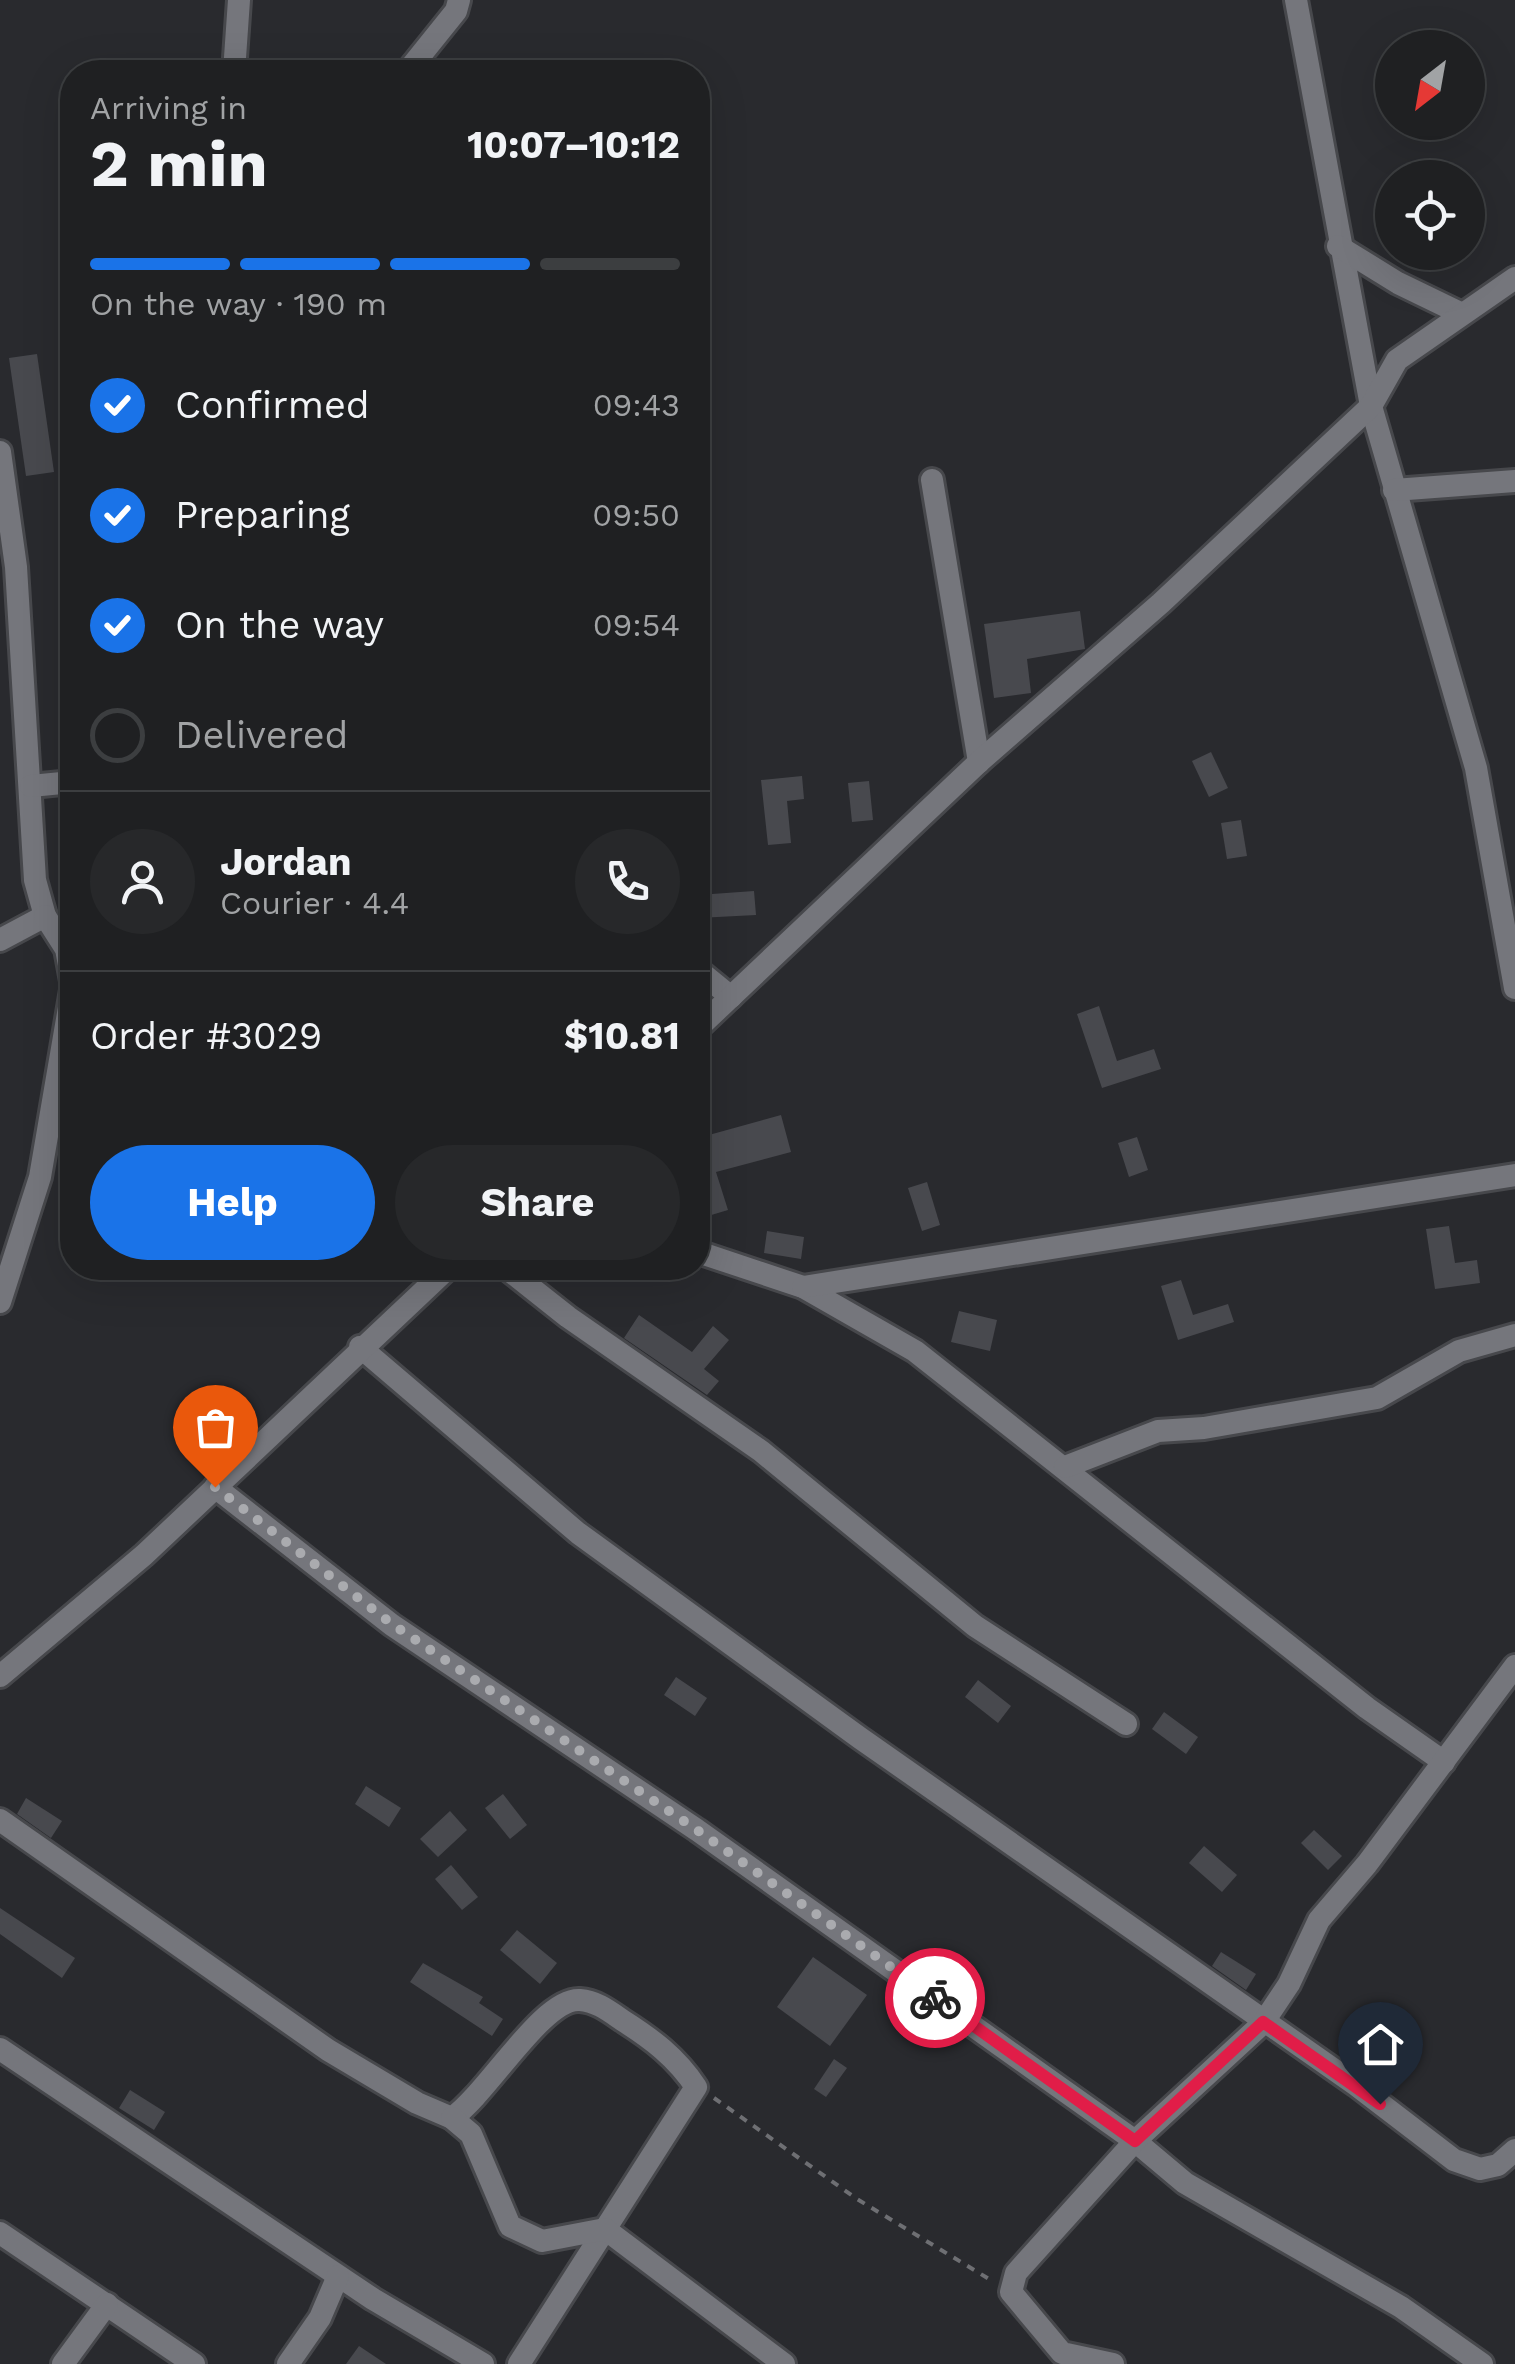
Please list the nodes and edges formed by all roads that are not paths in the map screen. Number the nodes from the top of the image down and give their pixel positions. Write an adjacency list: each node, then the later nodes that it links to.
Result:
1 (239, 0): 4 (street)
2 (459, 0): 5 (street)
3 (1296, 0): 6 (street)
4 (235, 60)
5 (417, 60)
6 (1338, 246): 8 (street); 9 (street)
7 (1515, 278): 8 (street)
8 (1462, 314): 9 (street)
9 (1371, 406): 13 (street); 14 (street)
10 (0, 452): 16 (street)
11 (932, 480): 14 (street)
12 (1515, 482): 13 (street)
13 (1394, 490): 21 (street)
14 (978, 762): 22 (street)
15 (60, 783): 16 (street)
16 (31, 786): 17 (street)
17 (45, 916): 18 (street); 19 (street)
18 (0, 940)
19 (60, 940)
20 (710, 980): 22 (street)
21 (1515, 988)
22 (731, 997): 23 (street)
23 (710, 1017)
24 (60, 1060): 30 (street)
25 (1515, 1175): 29 (street)
26 (710, 1256): 29 (street)
27 (435, 1280): 32 (street)
28 (521, 1280): 37 (street)
29 (803, 1287): 33 (street)
30 (0, 1302)
31 (1515, 1335): 33 (street)
32 (360, 1348): 34 (street); 40 (street)
33 (1065, 1467): 38 (street)
34 (215, 1487): 36 (street); 43 (street)
35 (1515, 1666): 38 (street)
36 (0, 1676)
37 (1126, 1724)
38 (1444, 1762): 40 (street)
39 (0, 1820): 42 (street)
40 (1263, 2022): 43 (street); 44 (street)
41 (0, 2049): 47 (street)
42 (452, 2118): 45 (street); 45 (street)
43 (1135, 2141): 49 (street); 57 (street)
44 (1515, 2150)
45 (605, 2229): 54 (street); 55 (street)
46 (0, 2233): 48 (street)
47 (338, 2276): 52 (street); 53 (street)
48 (106, 2304): 50 (street); 51 (street)
49 (1058, 2359): 56 (street)
50 (63, 2364)
51 (194, 2364)
52 (288, 2364)
53 (483, 2364)
54 (519, 2364)
55 (784, 2364)
56 (1112, 2364)
57 (1482, 2364)

